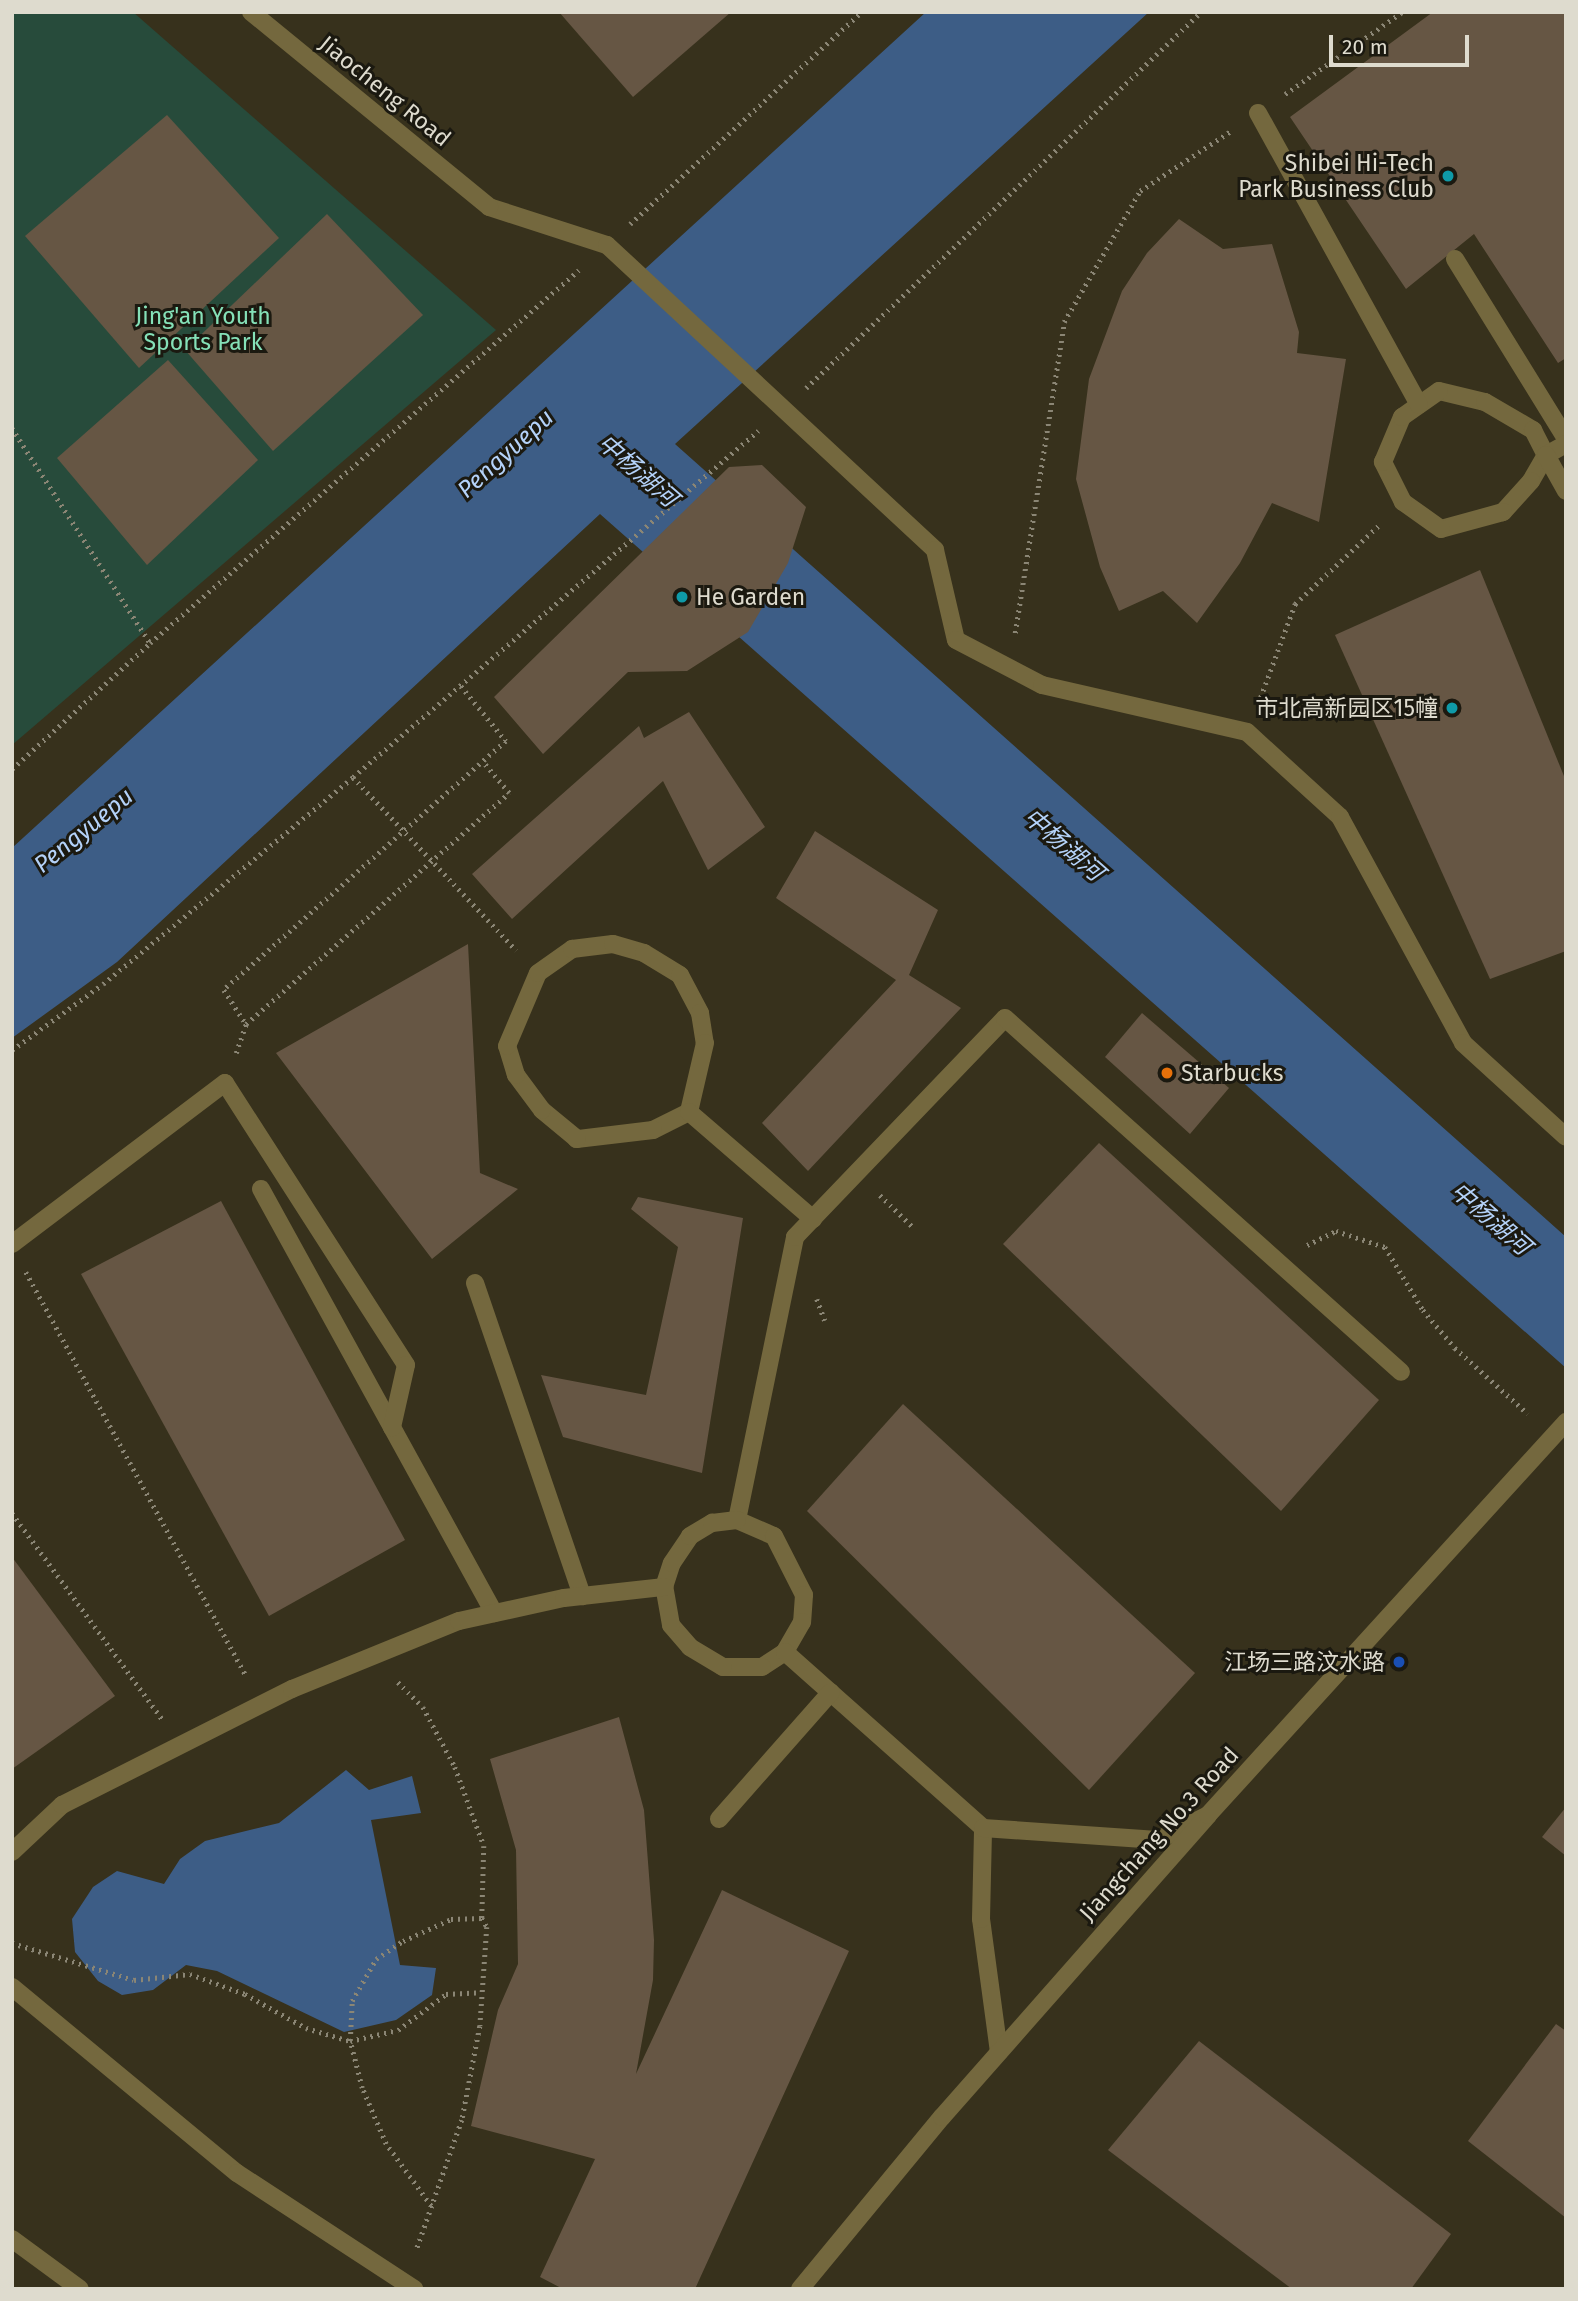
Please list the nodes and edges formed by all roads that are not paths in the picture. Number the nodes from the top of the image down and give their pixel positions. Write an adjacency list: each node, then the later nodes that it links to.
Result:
1 (251, 12): 9 (street, Jiaocheng Road)
2 (1258, 113): 4 (street)
3 (1455, 259): 5 (street)
4 (1419, 405): 6 (street); 6 (street)
5 (1566, 441): 6 (street)
6 (1546, 456): 7 (street)
7 (1566, 491)
8 (689, 1112): 8 (street); 11 (street)
9 (1566, 1137)
10 (261, 1189): 16 (street)
11 (813, 1219): 14 (street); 17 (street)
12 (15, 1252): 16 (street)
13 (475, 1283): 19 (street)
14 (1401, 1373)
15 (1566, 1422): 23 (street, Jiangchang No.3 Road)
16 (392, 1427): 20 (street)
17 (737, 1520): 18 (street); 21 (street)
18 (664, 1587): 19 (street); 21 (street)
19 (582, 1596): 20 (street)
20 (494, 1613): 26 (street)
21 (785, 1652): 22 (street)
22 (831, 1692): 24 (street); 25 (street)
23 (1208, 1815): 25 (street); 28 (street, Jiangchang No.3 Road)
24 (719, 1819)
25 (983, 1828): 28 (street)
26 (12, 1852)
27 (12, 1987): 30 (street)
28 (999, 2052): 32 (street, Jiangchang No.3 Road)
29 (12, 2239): 31 (street)
30 (409, 2286)
31 (80, 2289)
32 (800, 2289)

